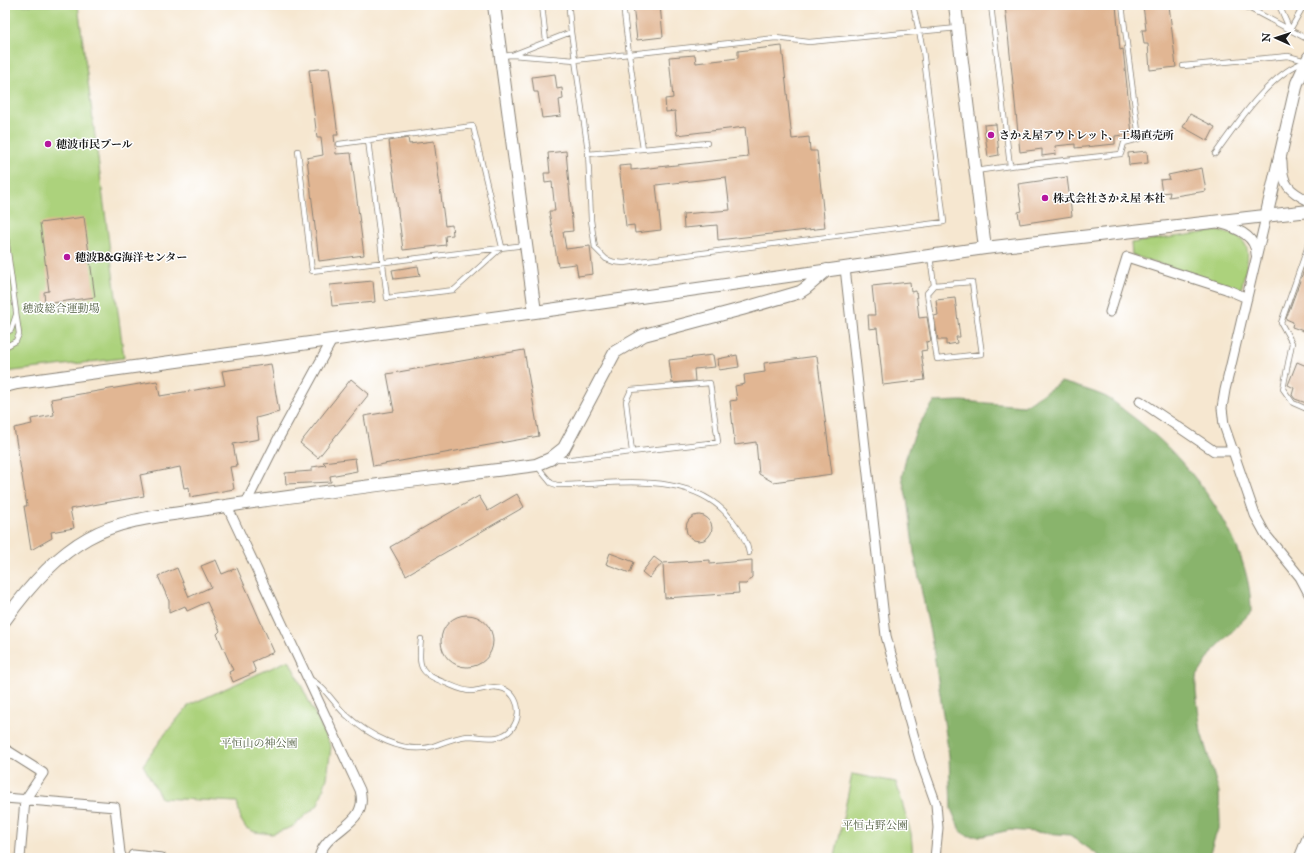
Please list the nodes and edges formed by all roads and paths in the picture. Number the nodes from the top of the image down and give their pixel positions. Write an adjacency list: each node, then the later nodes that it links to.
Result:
1 (494, 5): 19 (street)
2 (542, 5): 17 (lane)
3 (623, 5): 18 (lane)
4 (913, 5): 15 (lane)
5 (955, 5): 12 (street)
6 (991, 5): 31 (lane)
7 (1122, 5): 31 (lane)
8 (1243, 5): 13 (lane)
9 (1279, 5): 13 (lane)
10 (1304, 5): 13 (lane)
11 (568, 10): 14 (lane)
12 (958, 28): 15 (lane); 32 (street)
13 (1290, 30): 16 (lane)
14 (571, 32): 17 (lane); 21 (lane)
15 (918, 32): 18 (lane); 29 (lane)
16 (1309, 40)
17 (546, 41): 19 (lane)
18 (629, 54): 21 (lane); 27 (lane)
19 (506, 55): 21 (lane); 39 (street)
20 (1308, 59): 22 (lane); 26 (street); 30 (lane)
21 (575, 60): 29 (lane)
22 (1183, 66)
23 (368, 140): 25 (lane); 40 (lane); 44 (lane)
24 (707, 143): 27 (lane)
25 (339, 144)
26 (1282, 147): 33 (street); 35 (street)
27 (643, 149): 29 (lane)
28 (298, 151): 44 (lane)
29 (588, 154)
30 (1215, 154)
31 (1010, 166): 32 (lane)
32 (975, 171): 41 (street)
33 (1309, 201)
34 (1309, 211): 35 (street)
35 (1266, 217): 36 (street); 43 (street)
36 (1215, 222): 41 (street); 43 (street)
37 (5, 230): 51 (lane)
38 (1309, 243): 57 (lane)
39 (526, 245): 40 (lane); 49 (street)
40 (502, 247): 44 (lane); 44 (lane)
41 (985, 248): 42 (street)
42 (930, 256): 45 (street); 47 (lane)
43 (1256, 260): 48 (street)
44 (383, 262)
45 (845, 268): 46 (street); 78 (street)
46 (828, 270): 49 (street); 60 (street)
47 (934, 285): 47 (lane)
48 (1247, 298): 50 (street); 58 (street)
49 (535, 312): 53 (street)
50 (1110, 312)
51 (16, 314): 52 (lane); 54 (lane)
52 (5, 332)
53 (332, 340): 55 (street); 62 (street)
54 (5, 347)
55 (5, 386)
56 (1140, 401): 58 (street)
57 (1309, 410)
58 (1234, 451): 65 (street)
59 (632, 452): 59 (lane); 60 (lane)
60 (550, 459): 61 (street)
61 (536, 465): 62 (street); 64 (lane)
62 (246, 503): 63 (street)
63 (227, 506): 66 (street); 68 (street)
64 (749, 553)
65 (1309, 594)
66 (5, 620)
67 (421, 639): 68 (lane)
68 (308, 678): 77 (street)
69 (5, 749): 71 (street)
70 (5, 798): 71 (street)
71 (25, 800): 73 (street); 74 (street)
72 (1309, 833): 79 (street)
73 (20, 858)
74 (122, 858)
75 (134, 858): 76 (street)
76 (162, 858)
77 (319, 858)
78 (935, 858)
79 (1299, 858)

